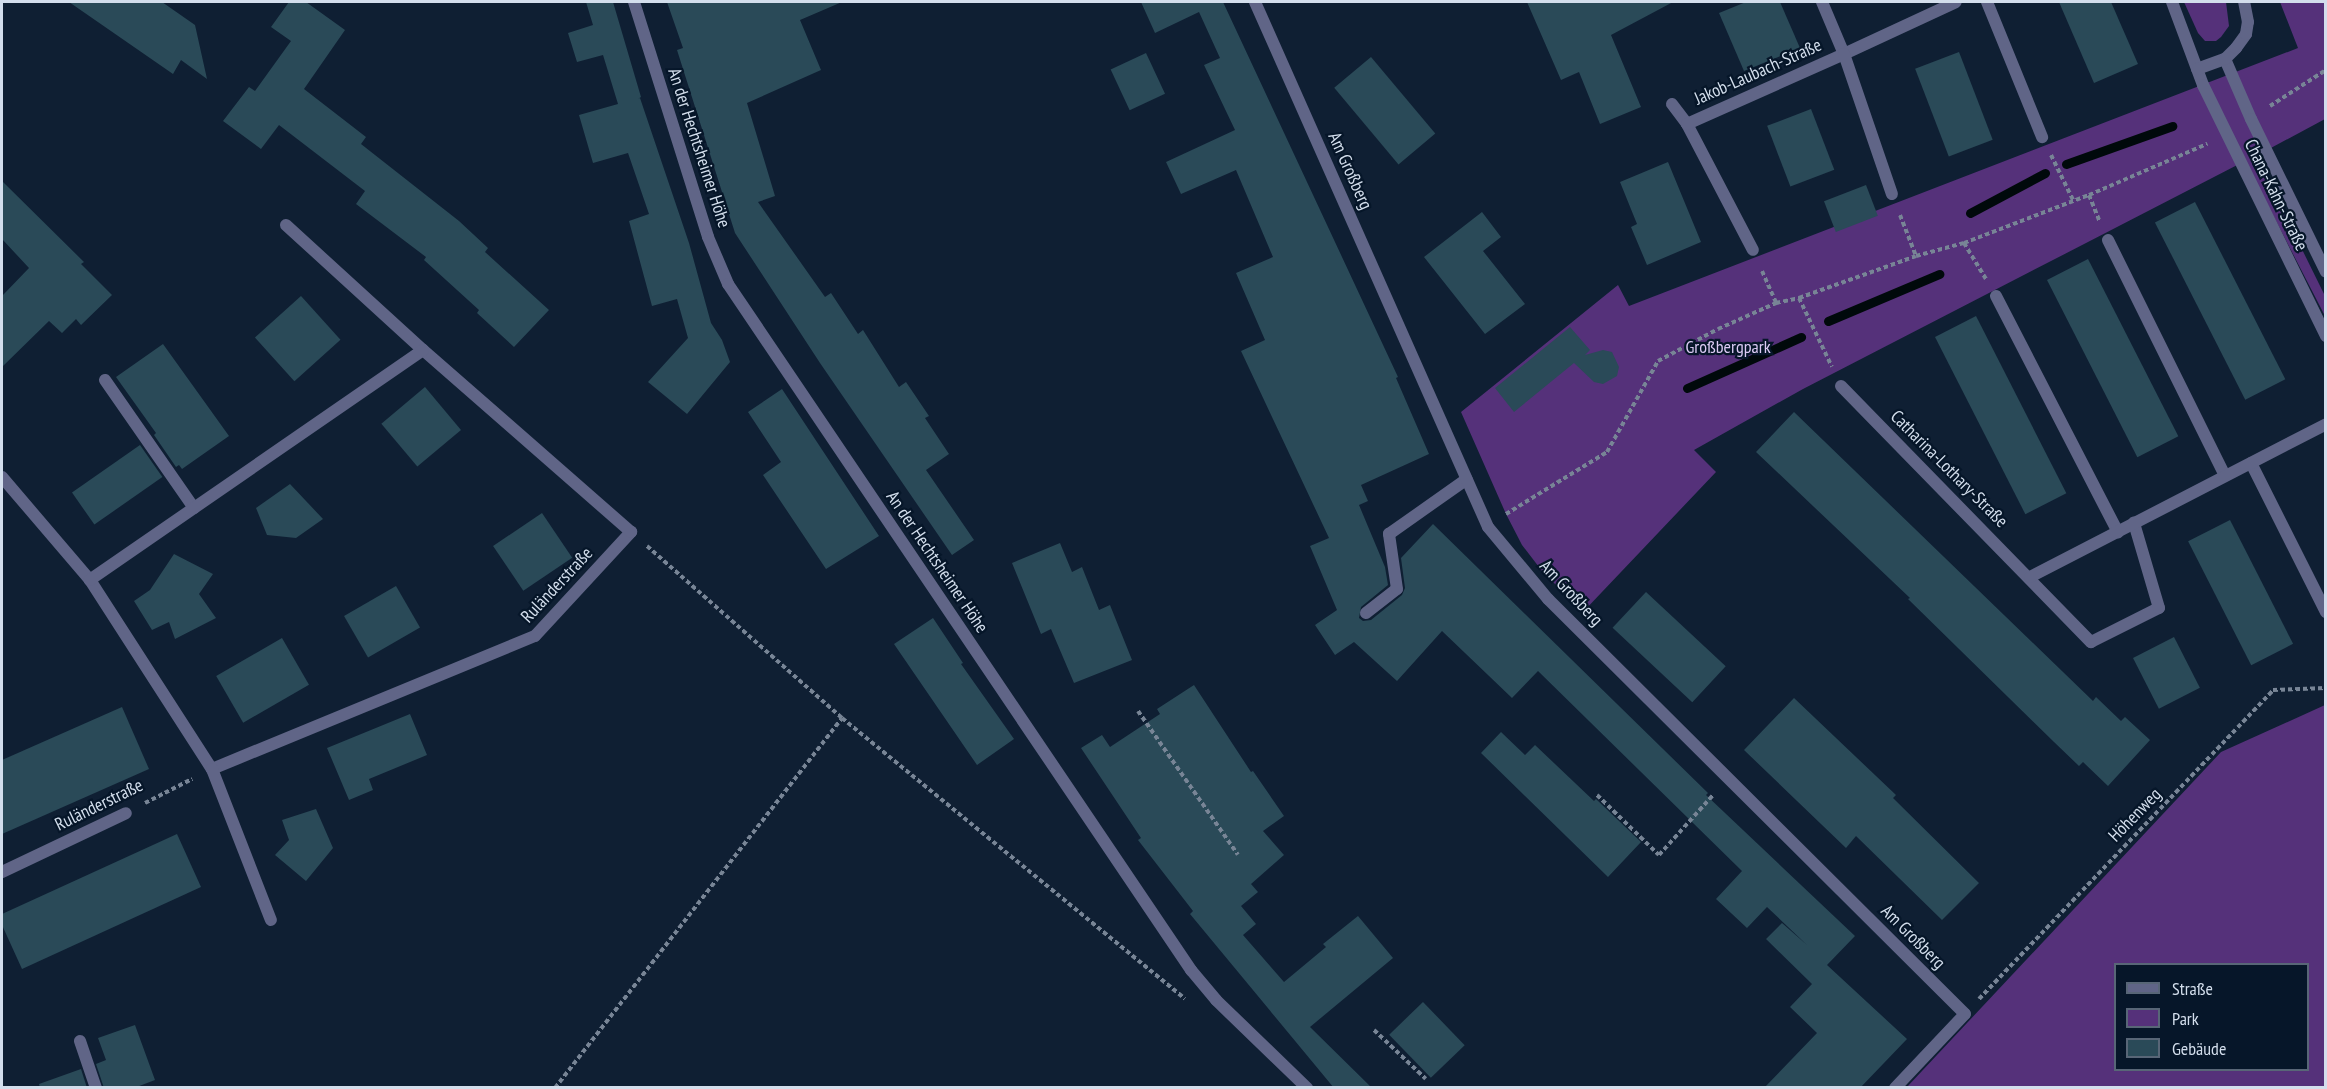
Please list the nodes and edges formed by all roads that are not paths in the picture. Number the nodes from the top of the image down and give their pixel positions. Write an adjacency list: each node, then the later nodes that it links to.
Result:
1 (634, 2): 42 (street, An der Hechtsheimer Höhe)
2 (1255, 2): 28 (street, Am Großberg)
3 (1822, 2): 8 (street, Jakob-Laubach-Straße)
4 (1956, 2): 8 (street, Jakob-Laubach-Straße)
5 (1987, 2): 13 (street)
6 (2172, 2): 10 (street, Chana-Kahn-Straße)
7 (2244, 2): 9 (street)
8 (1844, 54): 12 (street, Jakob-Laubach-Straße); 14 (street, Jakob-Laubach-Straße)
9 (2225, 59): 10 (street); 18 (street, Chana-Kahn-Straße)
10 (2197, 69): 20 (street, Chana-Kahn-Straße)
11 (1672, 104): 12 (street, Jakob-Laubach-Straße)
12 (1687, 124): 17 (street, Jakob-Laubach-Straße)
13 (2042, 137)
14 (1892, 194)
15 (286, 225): 21 (street)
16 (2108, 240): 26 (street)
17 (1753, 250)
18 (2325, 272)
19 (1996, 296): 31 (street)
20 (2325, 336)
21 (423, 350): 29 (street); 36 (street, Ruländerstraße)
22 (105, 380): 29 (street)
23 (1841, 386): 32 (street, Catharina-Lothary-Straße)
24 (2325, 424): 25 (street)
25 (2251, 463): 26 (street); 34 (street)
26 (2225, 476): 30 (street)
27 (2, 477): 33 (street)
28 (1467, 479): 35 (street); 43 (street, Am Großberg)
29 (194, 508): 33 (street)
30 (2134, 523): 31 (street); 32 (street, Catharina-Lothary-Straße)
31 (2118, 532): 32 (street)
32 (2031, 577)
33 (90, 580): 36 (street)
34 (2325, 612)
35 (1366, 613)
36 (212, 770): 39 (street)
37 (126, 813): 38 (street, Ruländerstraße)
38 (2, 872)
39 (271, 920)
40 (80, 1041): 41 (street)
41 (96, 1088)
42 (1307, 1088)
43 (1895, 1088)

